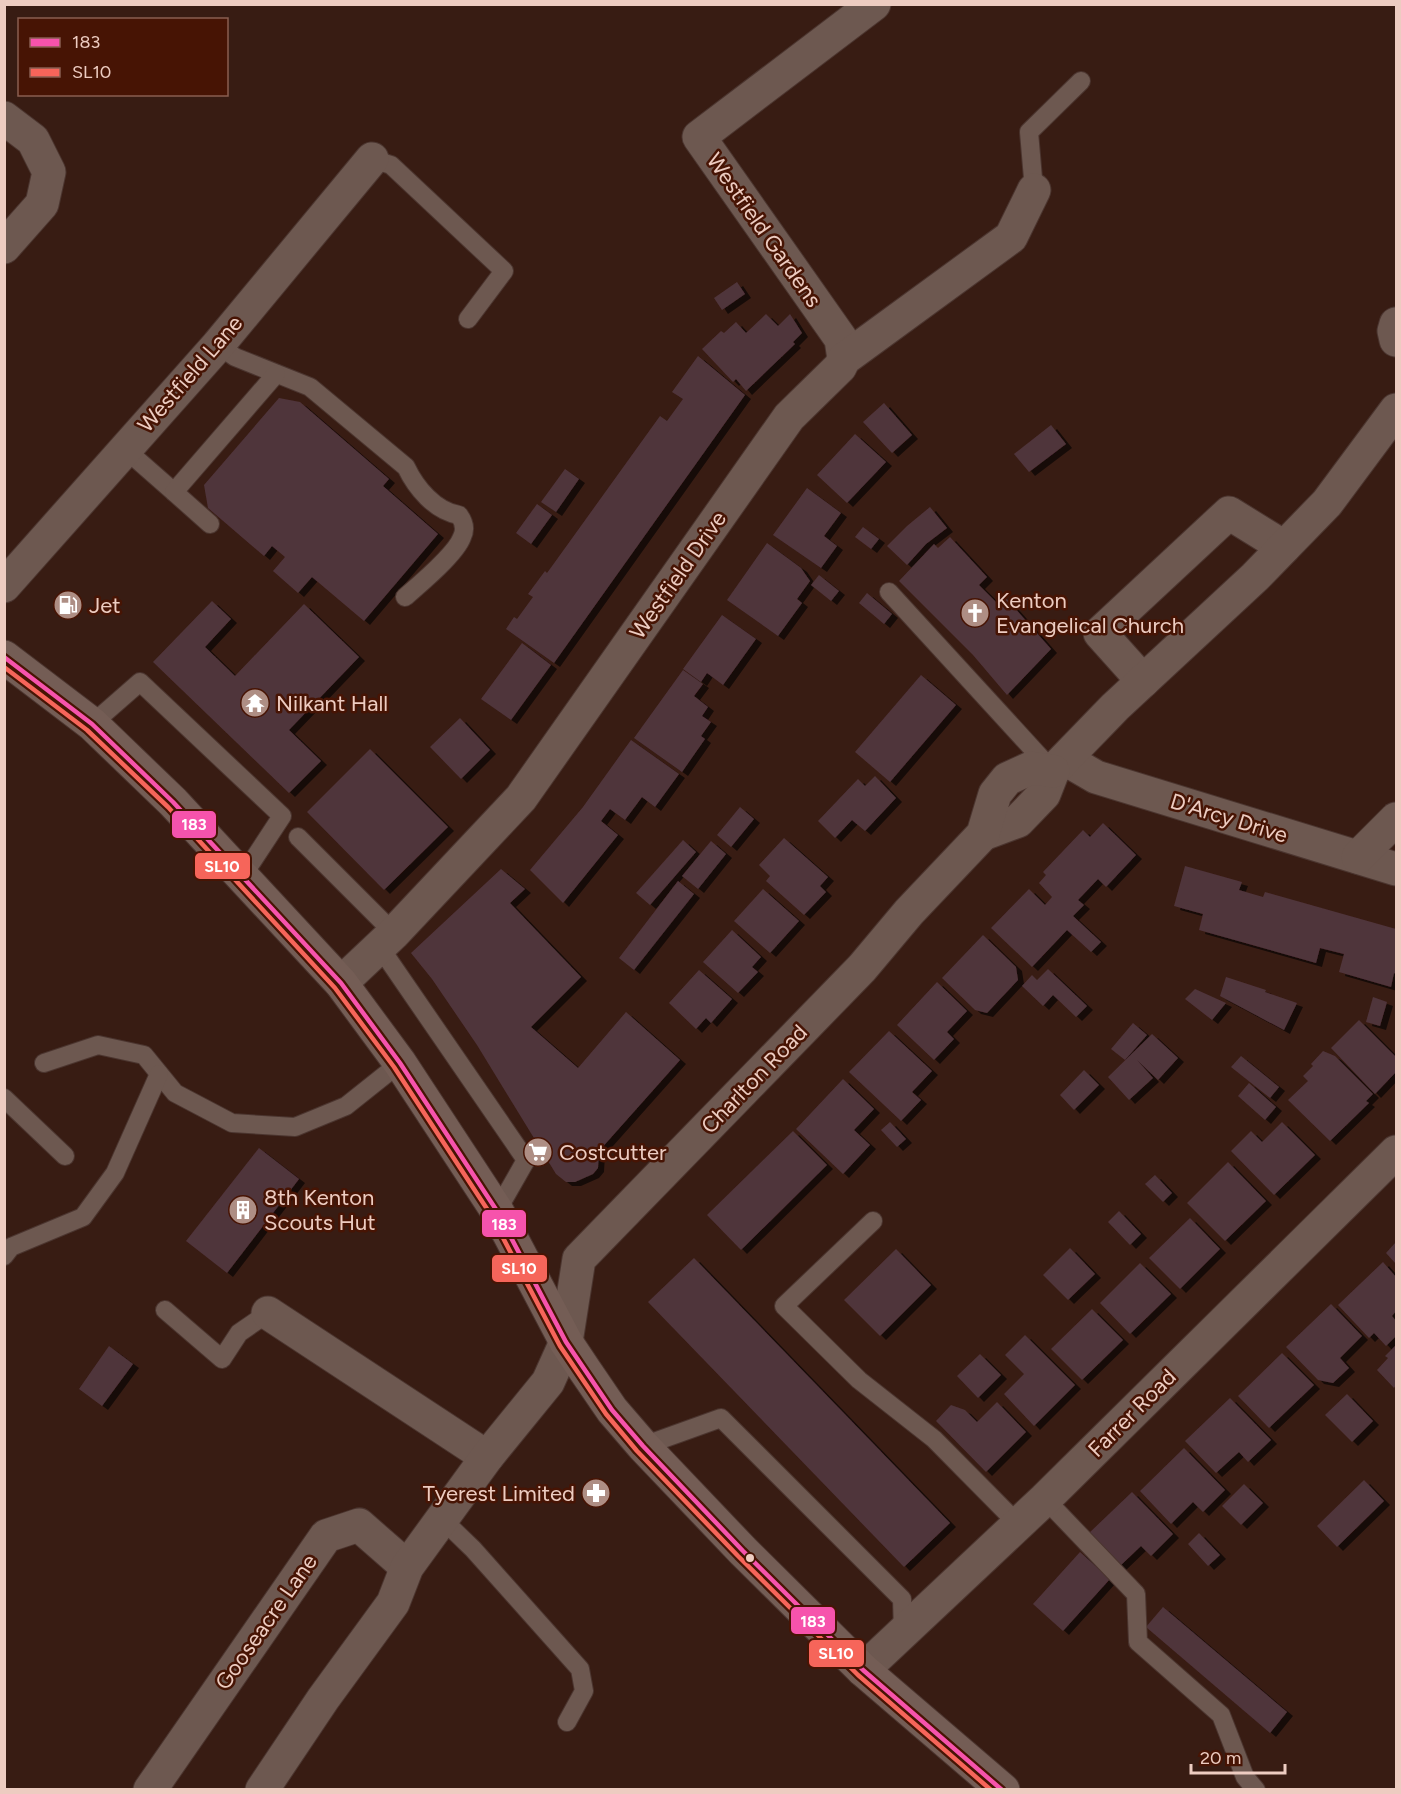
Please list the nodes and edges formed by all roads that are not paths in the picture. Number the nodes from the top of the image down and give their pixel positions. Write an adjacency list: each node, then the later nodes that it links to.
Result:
1 (874, 4): 11 (street, Westfield Gardens)
2 (1081, 81): 5 (lane)
3 (4, 118): 6 (street)
4 (372, 159): 7 (lane); 10 (street, Westfield Lane)
5 (1034, 190): 11 (street, Westfield Drive)
6 (4, 247)
7 (468, 319)
8 (1396, 324): 9 (street)
9 (1396, 340)
10 (218, 345): 12 (lane); 14 (street, Westfield Lane)
11 (844, 359): 30 (street, Westfield Drive)
12 (276, 374): 15 (lane); 20 (lane)
13 (1396, 410): 17 (street, Charlton Road)
14 (125, 449): 15 (lane); 18 (street, Westfield Lane)
15 (174, 492): 16 (lane)
16 (210, 524)
17 (1284, 547): 22 (street, Charlton Road); 22 (street)
18 (4, 586)
19 (889, 592): 24 (lane)
20 (405, 597)
21 (7, 663): 23 (main road)
22 (1143, 681): 24 (street, Charlton Road)
23 (92, 724): 29 (main road); 29 (lane)
24 (1059, 765): 27 (street, D'Arcy Drive); 43 (street, Charlton Road)
25 (1396, 819): 27 (street)
26 (298, 837): 30 (lane)
27 (1358, 857): 28 (street, D'Arcy Drive)
28 (1396, 869)
29 (242, 877): 31 (main road)
30 (386, 940): 31 (street, Westfield Drive); 38 (lane)
31 (341, 983): 33 (main road)
32 (44, 1063): 34 (lane)
33 (400, 1063): 34 (lane); 38 (main road)
34 (159, 1074): 40 (lane)
35 (4, 1098): 37 (lane)
36 (1396, 1152): 46 (street, Farrer Road)
37 (65, 1156)
38 (496, 1211): 43 (main road)
39 (873, 1221): 48 (lane)
40 (4, 1256)
41 (165, 1310): 42 (lane)
42 (268, 1313): 45 (street)
43 (566, 1342): 44 (main road); 45 (street)
44 (643, 1446): 50 (lane); 51 (main road)
45 (487, 1457): 47 (street)
46 (1045, 1499): 48 (street, Farrer Road); 56 (lane)
47 (442, 1519): 49 (street); 52 (lane)
48 (1018, 1524): 50 (street, Farrer Road)
49 (407, 1567): 53 (street, Gooseacre Lane); 54 (street)
50 (903, 1632): 51 (street, Farrer Road)
51 (863, 1670): 55 (main road)
52 (567, 1722)
53 (150, 1790)
54 (262, 1790)
55 (1004, 1790)
56 (1256, 1790)

